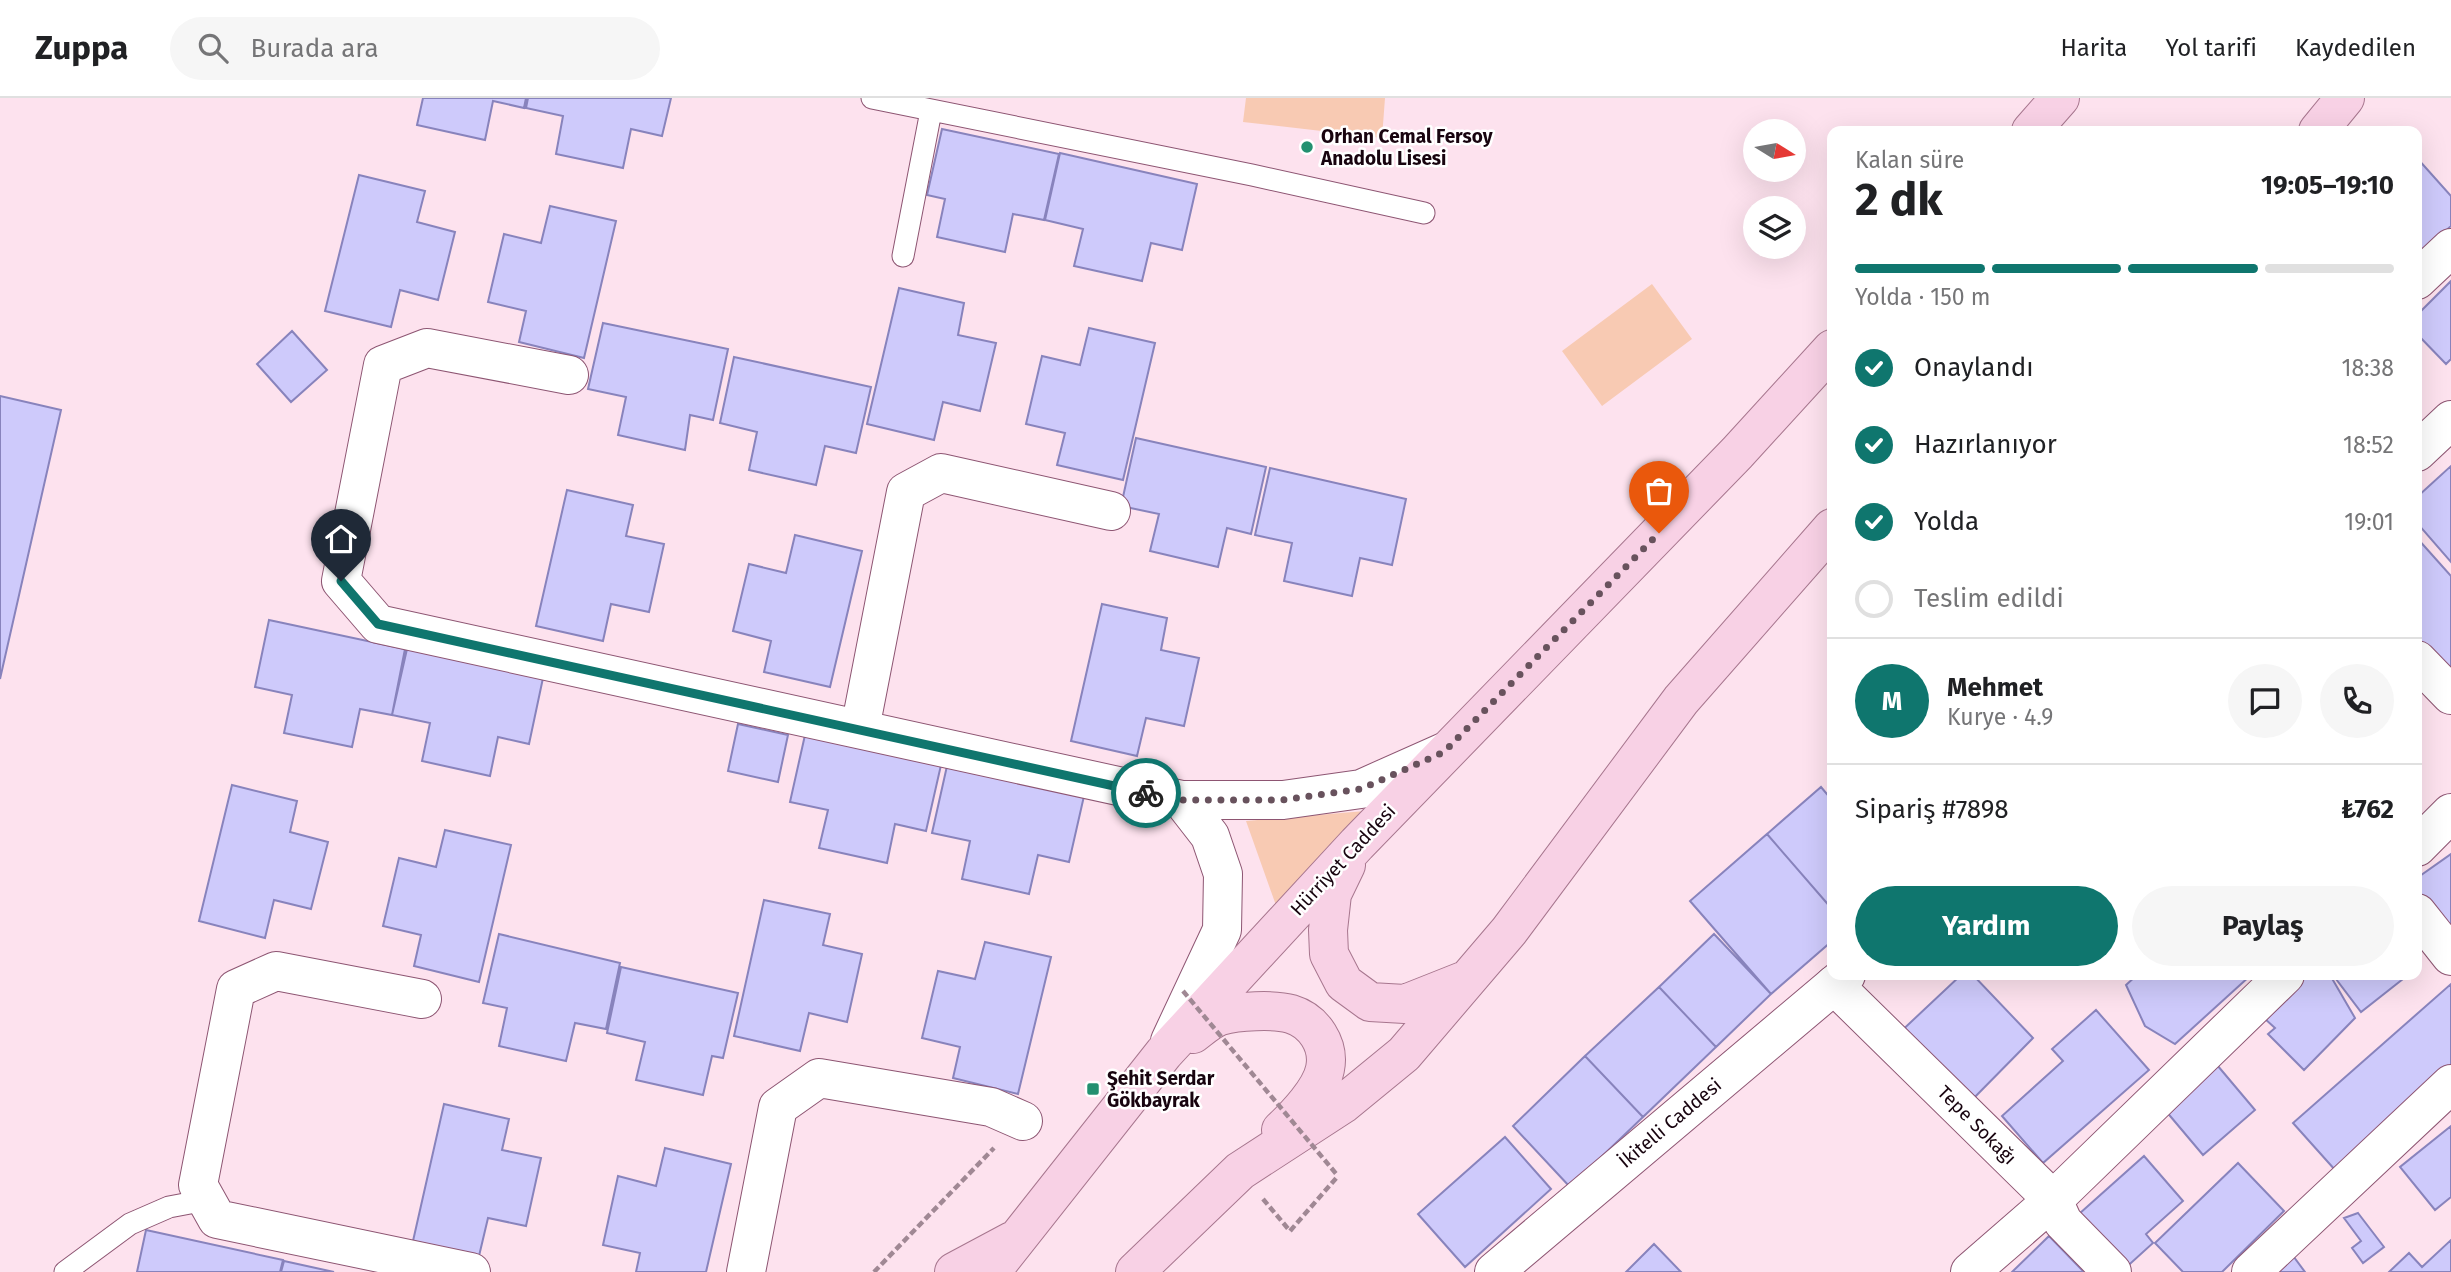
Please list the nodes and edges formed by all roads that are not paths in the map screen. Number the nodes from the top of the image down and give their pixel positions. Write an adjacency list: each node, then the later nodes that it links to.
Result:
1 (872, 98): 4 (lane)
2 (2060, 98): 5 (main road)
3 (2345, 98): 6 (main road)
4 (931, 111): 7 (lane); 9 (lane)
5 (2035, 126)
6 (2322, 126)
7 (1424, 213)
8 (2451, 248): 10 (street)
9 (903, 256)
10 (2422, 275)
11 (1827, 354): 20 (main road, Hürriyet Caddesi)
12 (569, 375): 19 (street)
13 (2451, 420): 14 (street)
14 (2422, 447)
15 (1111, 511): 19 (street)
16 (1827, 534): 27 (main road)
17 (2422, 665): 18 (street)
18 (2451, 695)
19 (860, 729): 21 (street)
20 (1444, 752): 21 (street); 24 (main road, Hürriyet Caddesi)
21 (1182, 800): 31 (street)
22 (2451, 813): 23 (street)
23 (2422, 841)
24 (1357, 844): 27 (main road); 31 (main road, Hürriyet Caddesi)
25 (2422, 919): 26 (street)
26 (2451, 957)
27 (1471, 977): 34 (main road)
28 (1840, 980): 36 (street, Tepe Sokağı); 44 (street, İkitelli Caddesi)
29 (2280, 980): 36 (street)
30 (422, 999): 35 (street)
31 (1164, 1053): 34 (main road); 37 (main road, Hürriyet Caddesi)
32 (2451, 1084): 47 (street)
33 (1023, 1121): 40 (street)
34 (1240, 1171): 43 (main road)
35 (206, 1200): 38 (lane); 39 (street)
36 (2053, 1200): 45 (street); 46 (street, Tepe Sokağı)
37 (1020, 1237): 41 (main road); 42 (main road, Hürriyet Caddesi)
38 (65, 1272)
39 (471, 1272)
40 (746, 1272)
41 (954, 1272)
42 (991, 1272)
43 (1135, 1272)
44 (1493, 1272)
45 (1970, 1272)
46 (2112, 1272)
47 (2251, 1272)

